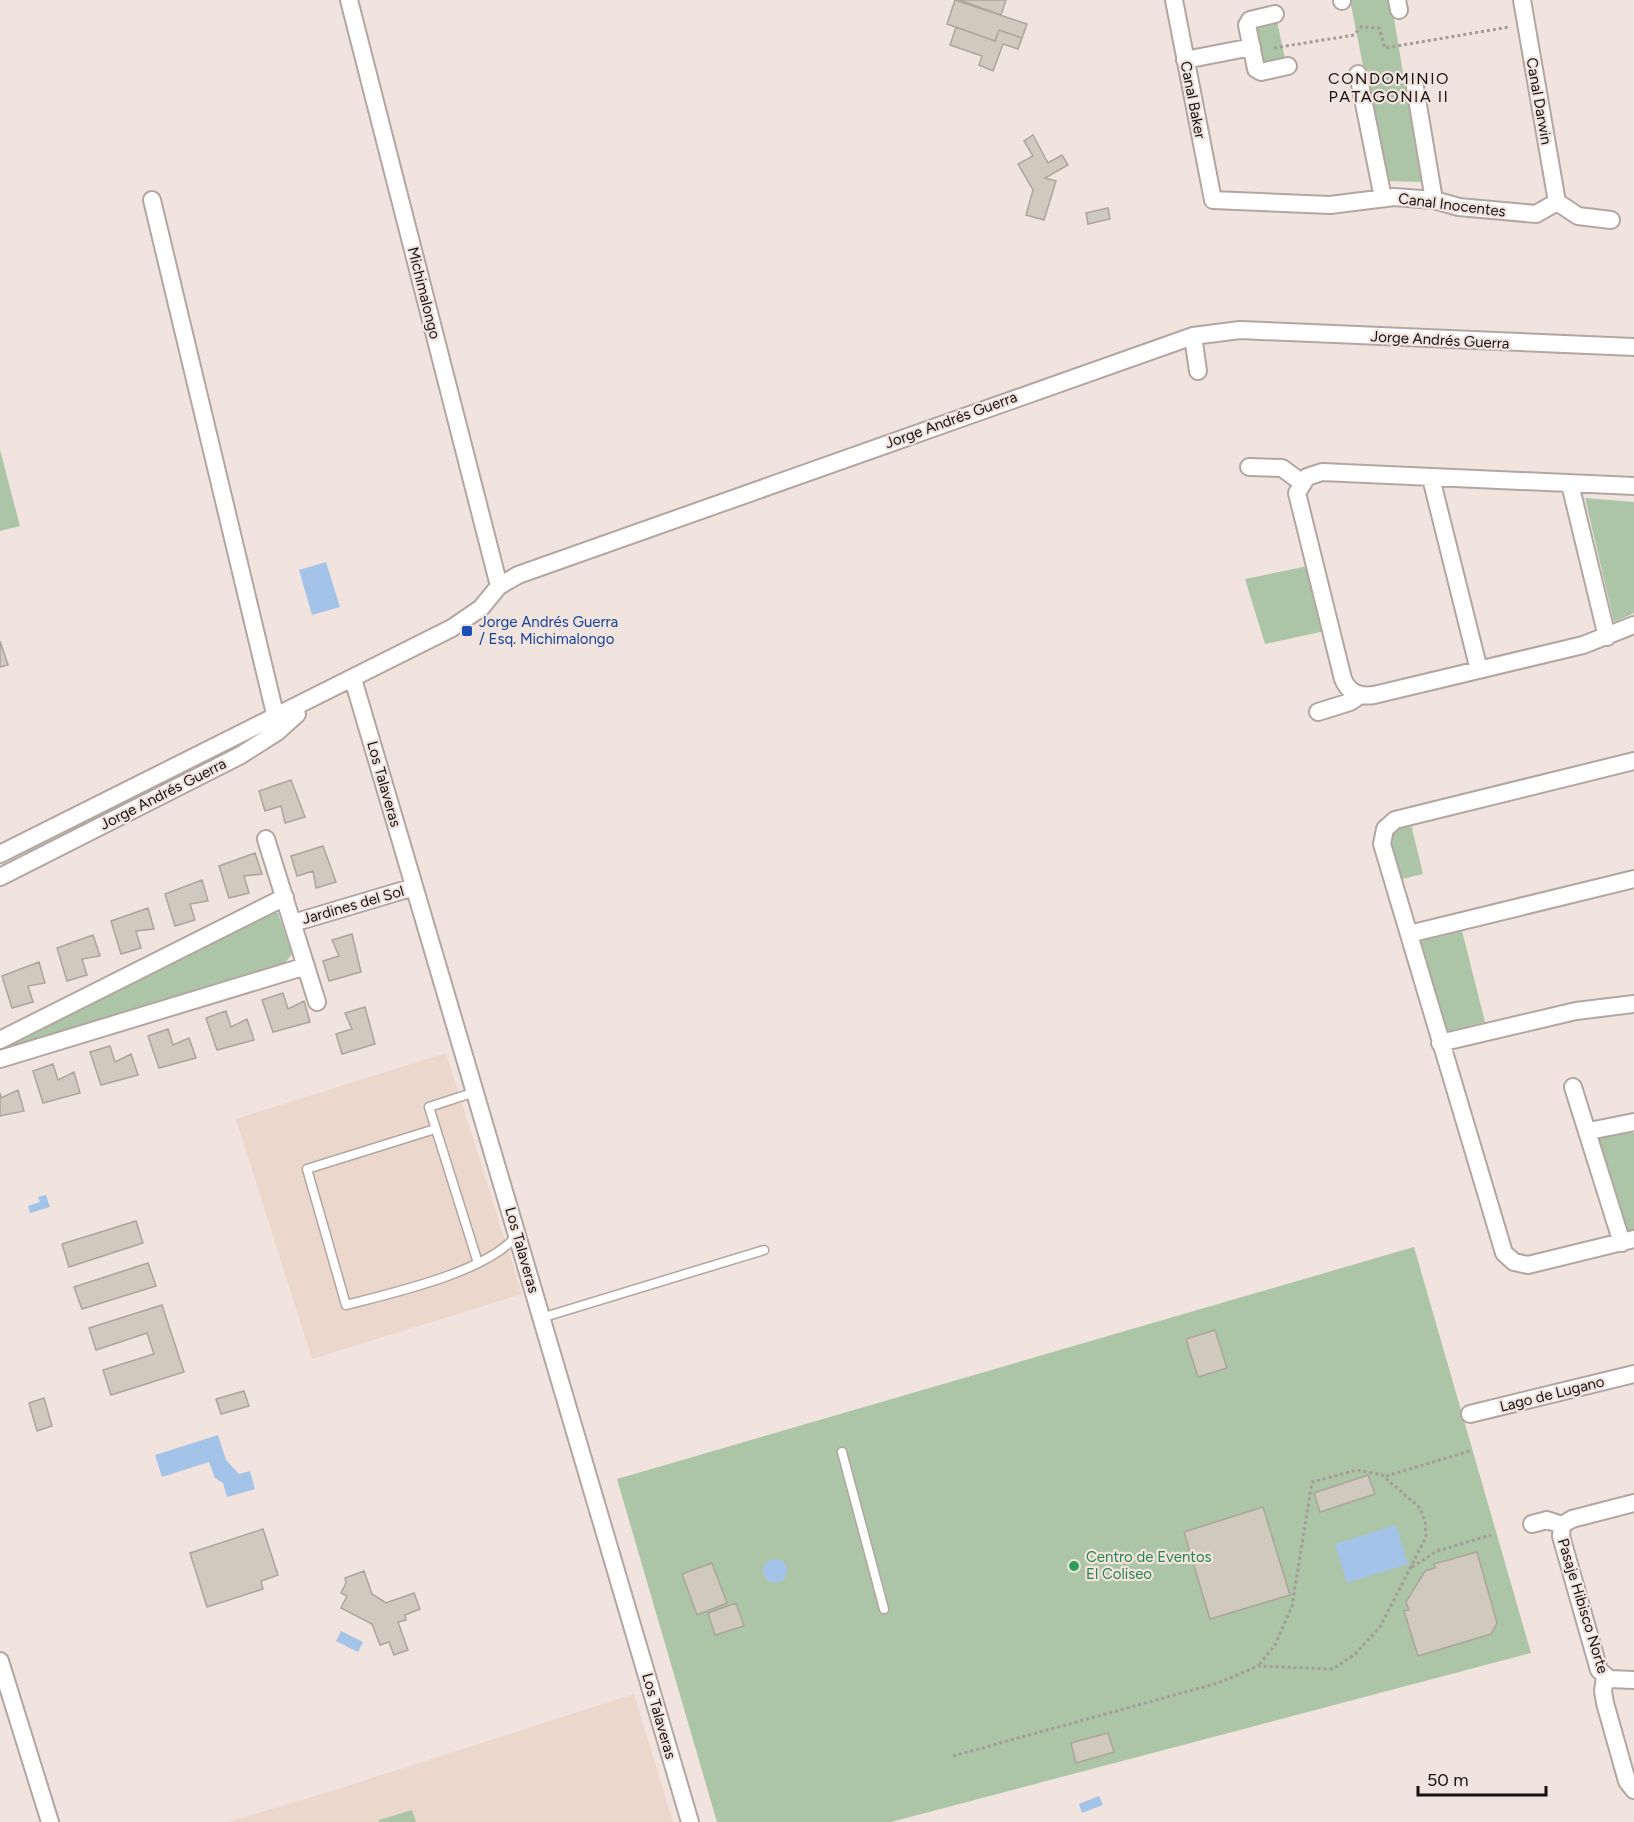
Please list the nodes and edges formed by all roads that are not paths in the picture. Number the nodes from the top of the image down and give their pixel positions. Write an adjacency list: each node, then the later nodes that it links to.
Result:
1 (349, 0): 24 (street, Michimalongo)
2 (1174, 0): 6 (street, Canal Baker)
3 (1522, 0): 14 (street, Canal Darwin)
4 (1275, 15): 5 (street)
5 (1252, 48): 6 (street); 7 (street)
6 (1185, 60): 12 (street, Canal Baker)
7 (1288, 66)
8 (1358, 74): 10 (street)
9 (1415, 87): 13 (street)
10 (1383, 198): 12 (street, Canal Inocentes); 13 (street, Canal Inocentes)
11 (152, 200): 32 (street)
12 (1213, 200)
13 (1434, 200): 14 (street, Canal Inocentes)
14 (1557, 202): 15 (street)
15 (1611, 220)
16 (1192, 336): 17 (street, Jorge Andrés Guerra); 18 (street); 24 (street, Jorge Andrés Guerra)
17 (1634, 347)
18 (1198, 371)
19 (1249, 467): 21 (street)
20 (1431, 478): 21 (street); 22 (street); 27 (street)
21 (1301, 482): 29 (street)
22 (1570, 484): 23 (street); 26 (street)
23 (1634, 486)
24 (500, 586): 28 (street, Jorge Andrés Guerra)
25 (1634, 625): 26 (street)
26 (1607, 637): 27 (street)
27 (1479, 670): 29 (street)
28 (353, 679): 30 (street, Jorge Andrés Guerra); 38 (street, Los Talaveras)
29 (1359, 696): 31 (street)
30 (316, 697): 32 (street, Jorge Andrés Guerra); 36 (street, Jorge Andrés Guerra)
31 (1318, 712)
32 (276, 718): 35 (street, Jorge Andrés Guerra)
33 (1634, 761): 41 (street)
34 (266, 839): 39 (street)
35 (0, 854)
36 (0, 877)
37 (1634, 879): 41 (street)
38 (414, 887): 40 (street, Jardines del Sol); 49 (street, Los Talaveras)
39 (285, 897): 40 (street); 45 (street)
40 (292, 923): 42 (street)
41 (1409, 934): 46 (street)
42 (306, 966): 43 (street); 47 (street)
43 (317, 1002)
44 (1634, 1004): 46 (street)
45 (0, 1040)
46 (1440, 1043): 54 (street)
47 (0, 1059)
48 (1573, 1086): 52 (street)
49 (475, 1092): 51 (lane); 53 (street, Los Talaveras)
50 (1634, 1122): 52 (street)
51 (435, 1129): 56 (lane); 56 (lane)
52 (1589, 1131): 54 (street)
53 (517, 1234): 56 (lane); 57 (street, Los Talaveras)
54 (1628, 1241)
55 (764, 1250): 57 (lane)
56 (478, 1263)
57 (541, 1318): 70 (street, Los Talaveras)
58 (1634, 1374): 59 (street, Lago de Lugano)
59 (1470, 1414)
60 (842, 1452): 64 (lane)
61 (1634, 1503): 63 (street)
62 (1532, 1524): 63 (street)
63 (1562, 1525): 66 (street, Pasaje Hibisco Norte)
64 (884, 1609)
65 (0, 1661): 69 (street)
66 (1605, 1677): 67 (street); 68 (street, Pasaje Hibisco Norte)
67 (1634, 1680)
68 (1634, 1790)
69 (50, 1822)
70 (690, 1822)

